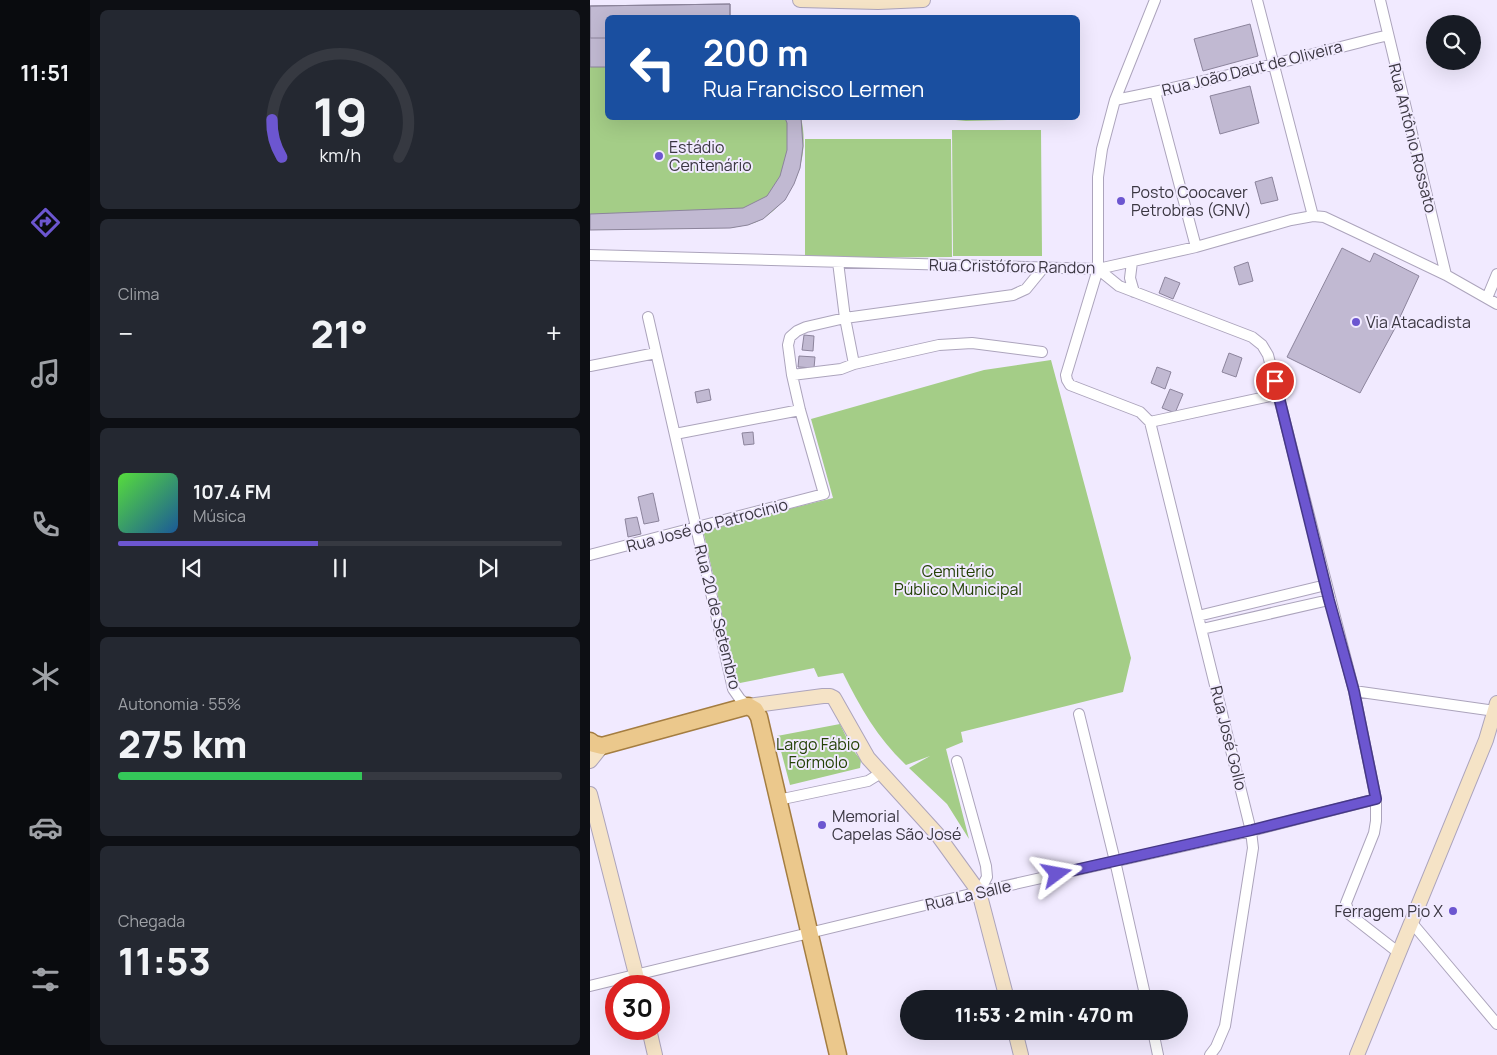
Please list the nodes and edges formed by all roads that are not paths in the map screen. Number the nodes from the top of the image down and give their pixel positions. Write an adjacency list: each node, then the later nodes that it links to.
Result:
1 (800, 0): 6 (street)
2 (923, 0): 6 (street)
3 (1155, 0): 10 (street)
4 (1257, 0): 8 (street)
5 (1380, 0): 7 (street, Rua Antônio Rossato)
6 (872, 1)
7 (1388, 35): 8 (street, Rua João Daut de Oliveira); 19 (street, Rua Antônio Rossato)
8 (1273, 64): 9 (street, Rua João Daut de Oliveira); 11 (street)
9 (1155, 92): 10 (street, Rua João Daut de Oliveira); 12 (street)
10 (1115, 100): 17 (street)
11 (1313, 216): 12 (street, Rua Cristóforo Randon); 19 (street, Rua Cristóforo Randon)
12 (1196, 247): 15 (street, Rua Cristóforo Randon)
13 (590, 255): 14 (street, Rua Cristóforo Randon)
14 (838, 262): 16 (street, Rua Cristóforo Randon); 24 (street)
15 (1132, 262): 17 (street, Rua Cristóforo Randon); 20 (street)
16 (1044, 267): 17 (street, Rua Cristóforo Randon); 24 (street)
17 (1098, 269): 20 (street); 32 (street)
18 (1497, 274): 21 (street)
19 (1446, 275): 21 (street, Rua Cristóforo Randon)
20 (1134, 292): 30 (street)
21 (1487, 298): 22 (street, Rua Cristóforo Randon)
22 (1497, 304)
23 (648, 317): 26 (street, Rua 20 de Setembro)
24 (845, 318): 27 (street); 29 (street)
25 (1042, 352): 27 (street)
26 (656, 353): 28 (street); 33 (street, Rua 20 de Setembro)
27 (854, 364): 29 (street)
28 (590, 366)
29 (792, 375): 31 (street)
30 (1279, 394): 32 (street); 36 (street)
31 (800, 410): 33 (street); 34 (street, Rua José do Patrocínio)
32 (1150, 422): 38 (street, Rua José Gollo)
33 (675, 434): 34 (street, Rua 20 de Setembro)
34 (697, 528): 35 (street, Rua José do Patrocínio); 41 (street, Rua 20 de Setembro)
35 (590, 555)
36 (1326, 585): 37 (street); 38 (street)
37 (1329, 600): 39 (street); 40 (street)
38 (1198, 616): 39 (street, Rua José Gollo)
39 (1202, 629): 51 (street, Rua José Gollo)
40 (1354, 691): 42 (street); 49 (street)
41 (748, 706): 44 (main road); 47 (street); 50 (main road, Rua 20 de Setembro)
42 (1496, 707): 54 (street)
43 (1079, 714): 52 (street)
44 (596, 744): 45 (street)
45 (590, 760)
46 (957, 761): 53 (street)
47 (881, 774): 50 (street); 53 (street)
48 (590, 794): 57 (street)
49 (1376, 799): 51 (street, Rua La Salle); 56 (street)
50 (778, 800): 55 (main road, Rua 20 de Setembro)
51 (1252, 830): 52 (street, Rua La Salle); 71 (street, Rua José Gollo)
52 (1116, 861): 53 (street, Rua La Salle); 62 (street)
53 (979, 892): 55 (street, Rua La Salle); 61 (street)
54 (1412, 923): 56 (street); 63 (street)
55 (809, 932): 58 (street, Rua La Salle); 68 (main road, Rua 20 de Setembro)
56 (1399, 953): 72 (street)
57 (635, 975)
58 (658, 975)
59 (605, 984): 60 (street, Rua La Salle)
60 (590, 986)
61 (1004, 990)
62 (1144, 990)
63 (1497, 1024)
64 (652, 1040): 67 (street)
65 (1017, 1040): 69 (street)
66 (1155, 1040): 70 (street)
67 (655, 1055)
68 (838, 1055)
69 (1021, 1055)
70 (1158, 1055)
71 (1210, 1055)
72 (1357, 1055)

